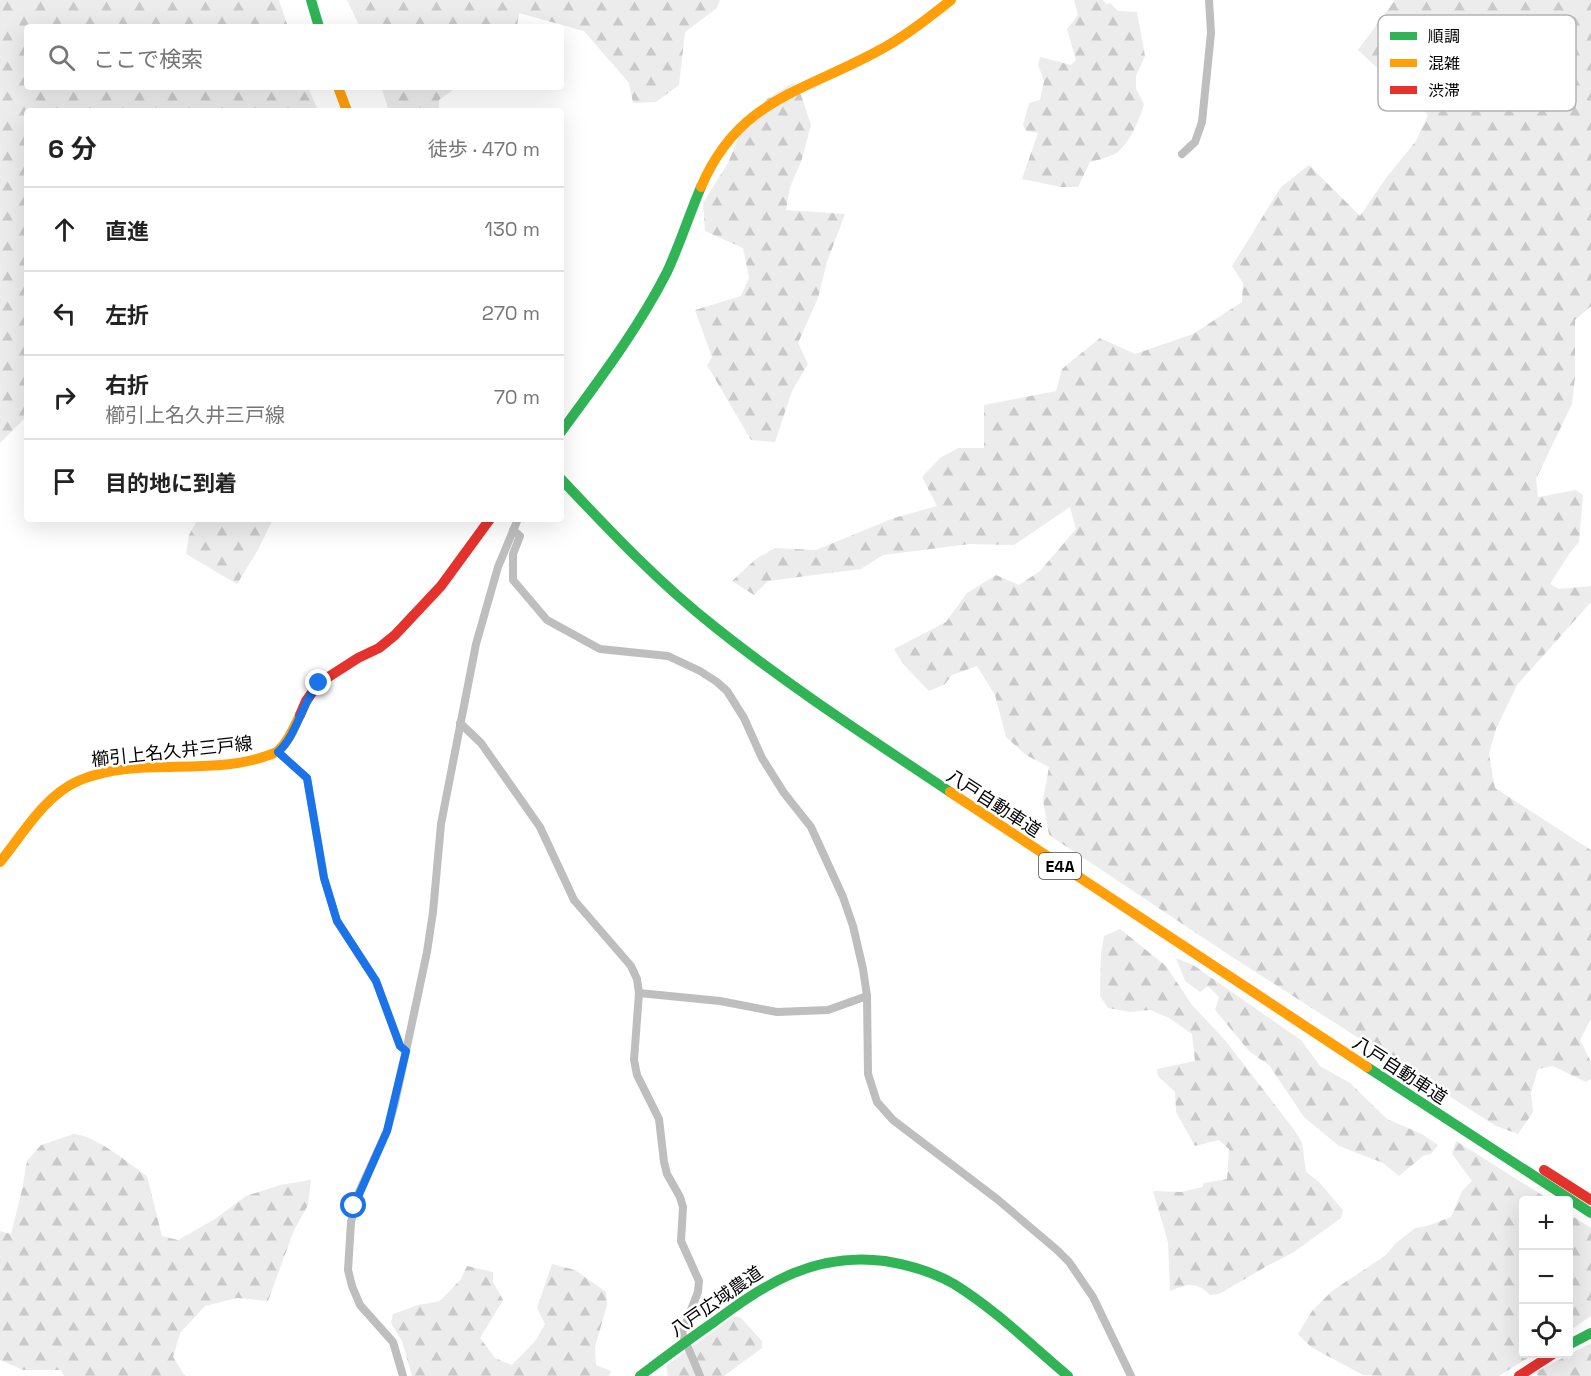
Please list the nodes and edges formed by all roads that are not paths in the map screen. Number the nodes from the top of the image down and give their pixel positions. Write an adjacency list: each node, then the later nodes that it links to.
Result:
1 (303, 0): 5 (main road)
2 (311, 0): 6 (main road)
3 (951, 0): 12 (main road)
4 (1209, 0): 11 (street)
5 (310, 24)
6 (318, 24)
7 (332, 90): 9 (main road)
8 (339, 90): 10 (main road)
9 (338, 108)
10 (346, 108)
11 (1182, 154)
12 (564, 428)
13 (564, 470): 24 (main road, 八戸自動車道 / E4A)
14 (564, 482): 25 (main road, 八戸自動車道 / E4A)
15 (488, 522): 19 (main road, 櫛引上名久井三戸線)
16 (517, 522): 17 (street)
17 (513, 530): 18 (street); 22 (street)
18 (460, 723): 21 (street); 23 (street)
19 (278, 752): 20 (main road, 櫛引上名久井三戸線); 23 (street)
20 (0, 862)
21 (639, 993): 22 (street); 27 (street)
22 (867, 996): 34 (street)
23 (406, 1051): 30 (street)
24 (1591, 1200)
25 (1591, 1213)
26 (1591, 1333): 28 (main road)
27 (686, 1342): 31 (main road, 八戸広域農道); 32 (street); 33 (main road, 八戸広域農道)
28 (1573, 1343)
29 (1546, 1358): 35 (main road)
30 (403, 1376)
31 (640, 1376)
32 (700, 1376)
33 (1068, 1376)
34 (1131, 1376)
35 (1519, 1376)

